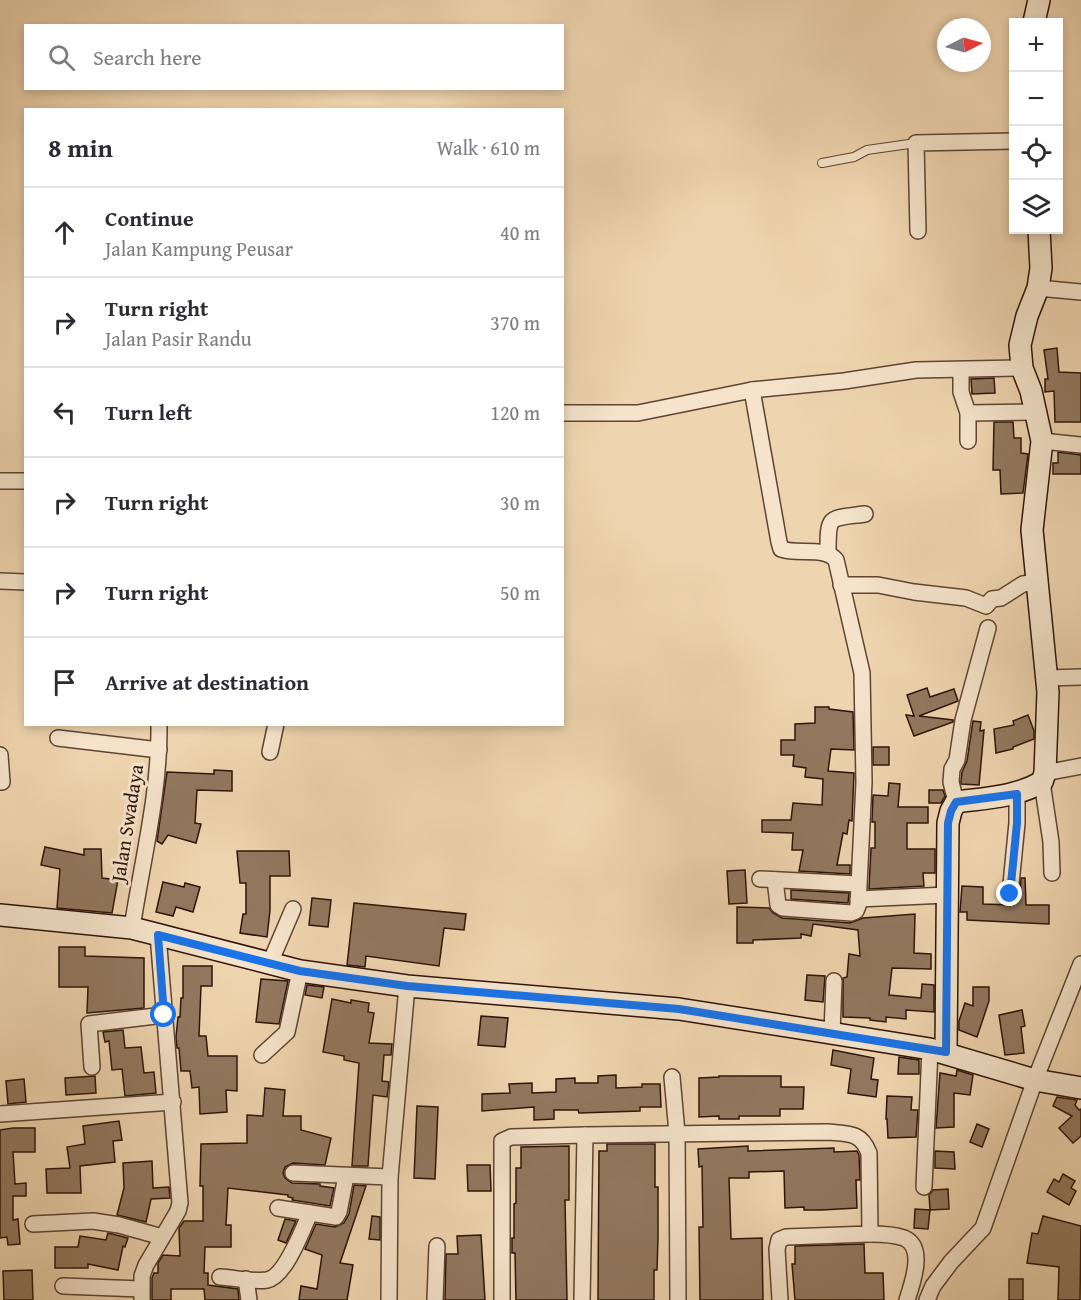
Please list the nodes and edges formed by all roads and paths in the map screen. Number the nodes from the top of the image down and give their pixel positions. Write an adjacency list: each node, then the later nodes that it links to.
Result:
1 (1009, 141): 2 (street)
2 (916, 143): 3 (lane); 4 (street)
3 (822, 163)
4 (918, 231)
5 (1039, 234): 6 (main road)
6 (1038, 288): 7 (street); 8 (main road)
7 (1081, 292)
8 (1022, 368): 9 (street); 11 (main road)
9 (961, 370): 10 (street); 13 (street)
10 (752, 390): 12 (street); 20 (street)
11 (1036, 411): 13 (street); 15 (main road)
12 (564, 413)
13 (968, 413): 14 (street)
14 (968, 441)
15 (1042, 441): 16 (street); 23 (main road)
16 (1081, 445)
17 (0, 481): 18 (street)
18 (24, 481)
19 (865, 514): 20 (street)
20 (828, 553): 24 (street)
21 (0, 581): 22 (street)
22 (24, 582)
23 (1037, 582): 24 (street); 27 (main road)
24 (841, 585): 42 (street)
25 (988, 628): 40 (street)
26 (1081, 677): 27 (street)
27 (1047, 678): 37 (main road)
28 (92, 726): 32 (street)
29 (159, 726): 33 (street, Jalan Swadaya)
30 (276, 726): 34 (street)
31 (58, 738): 32 (street)
32 (96, 741): 33 (street)
33 (159, 750): 47 (street, Jalan Swadaya)
34 (270, 752)
35 (0, 755): 38 (street)
36 (1081, 766): 37 (street)
37 (1044, 777): 39 (main road); 41 (street)
38 (1, 782)
39 (1017, 794): 40 (main road); 43 (street)
40 (956, 802): 44 (main road)
41 (1052, 873)
42 (858, 892): 42 (street); 44 (street)
43 (1010, 894)
44 (947, 895): 56 (main road)
45 (293, 909): 49 (street)
46 (0, 915): 47 (main road)
47 (132, 928): 48 (main road)
48 (158, 935): 49 (main road); 54 (street)
49 (270, 963): 51 (main road)
50 (1081, 964): 60 (street)
51 (300, 971): 53 (main road); 57 (street)
52 (834, 981): 55 (street)
53 (407, 986): 55 (main road); 68 (street)
54 (164, 1015): 58 (street); 62 (street)
55 (832, 1033): 56 (main road)
56 (938, 1050): 60 (main road); 69 (street)
57 (262, 1055)
58 (93, 1067)
59 (672, 1077): 64 (street)
60 (1035, 1080): 61 (main road); 88 (street)
61 (1081, 1088)
62 (173, 1102): 63 (street); 74 (street)
63 (0, 1114)
64 (677, 1133): 65 (street); 73 (street); 85 (street)
65 (585, 1135): 83 (street); 84 (street)
66 (293, 1173): 67 (street)
67 (346, 1176): 68 (street); 71 (street)
68 (390, 1177): 81 (street)
69 (924, 1187)
70 (278, 1208): 71 (street)
71 (310, 1213): 77 (street)
72 (33, 1224): 74 (street)
73 (870, 1234): 86 (street); 87 (street)
74 (162, 1237): 79 (street)
75 (437, 1246): 82 (street)
76 (220, 1277): 77 (street)
77 (246, 1279): 80 (street)
78 (63, 1286): 79 (street)
79 (142, 1295)
80 (249, 1300)
81 (389, 1300)
82 (435, 1300)
83 (502, 1300)
84 (582, 1300)
85 (678, 1300)
86 (780, 1300)
87 (907, 1300)
88 (927, 1300)

